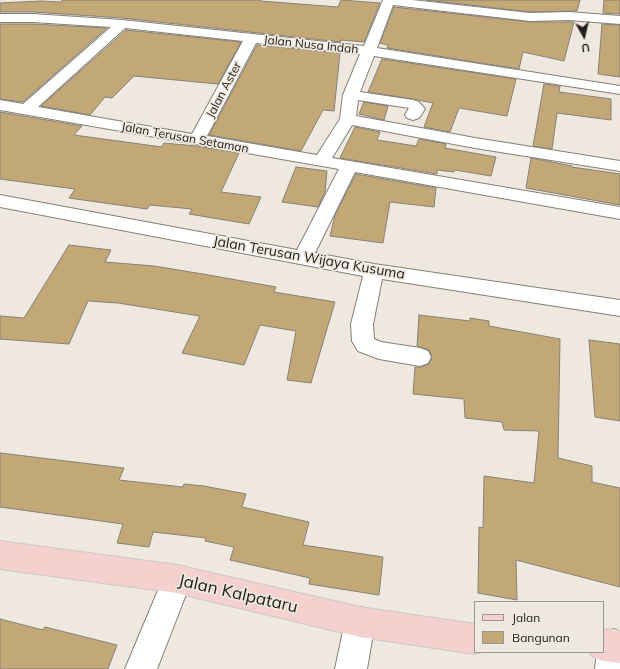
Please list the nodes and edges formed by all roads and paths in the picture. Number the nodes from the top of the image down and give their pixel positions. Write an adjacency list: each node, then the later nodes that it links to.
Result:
1 (388, 1): 3 (street); 6 (street)
2 (0, 18): 4 (street, Jalan Nusa Indah)
3 (620, 20)
4 (122, 24): 5 (street, Jalan Nusa Indah); 10 (street)
5 (251, 39): 6 (street, Jalan Nusa Indah); 13 (street, Jalan Aster)
6 (368, 51): 7 (street, Jalan Nusa Indah); 8 (street)
7 (620, 90)
8 (352, 95): 11 (street); 12 (street)
9 (0, 105): 10 (street, Jalan Terusan Setaman)
10 (27, 109): 13 (street, Jalan Terusan Setaman)
11 (413, 115)
12 (348, 119): 14 (street); 16 (street)
13 (197, 140): 14 (street, Jalan Terusan Setaman)
14 (322, 161): 15 (street, Jalan Terusan Setaman)
15 (349, 166): 18 (street, Jalan Terusan Setaman); 19 (street)
16 (620, 166)
17 (0, 201): 19 (street, Jalan Terusan Wijaya Kusuma)
18 (620, 213)
19 (303, 258): 20 (street, Jalan Terusan Wijaya Kusuma)
20 (374, 271): 21 (street, Jalan Terusan Wijaya Kusuma); 22 (street)
21 (620, 308)
22 (420, 357)
23 (0, 555): 24 (main road, Jalan Kalpataru)
24 (177, 579): 25 (main road, Jalan Kalpataru); 27 (street)
25 (360, 622): 26 (main road, Jalan Kalpataru); 28 (street)
26 (474, 639)
27 (141, 669)
28 (351, 669)

